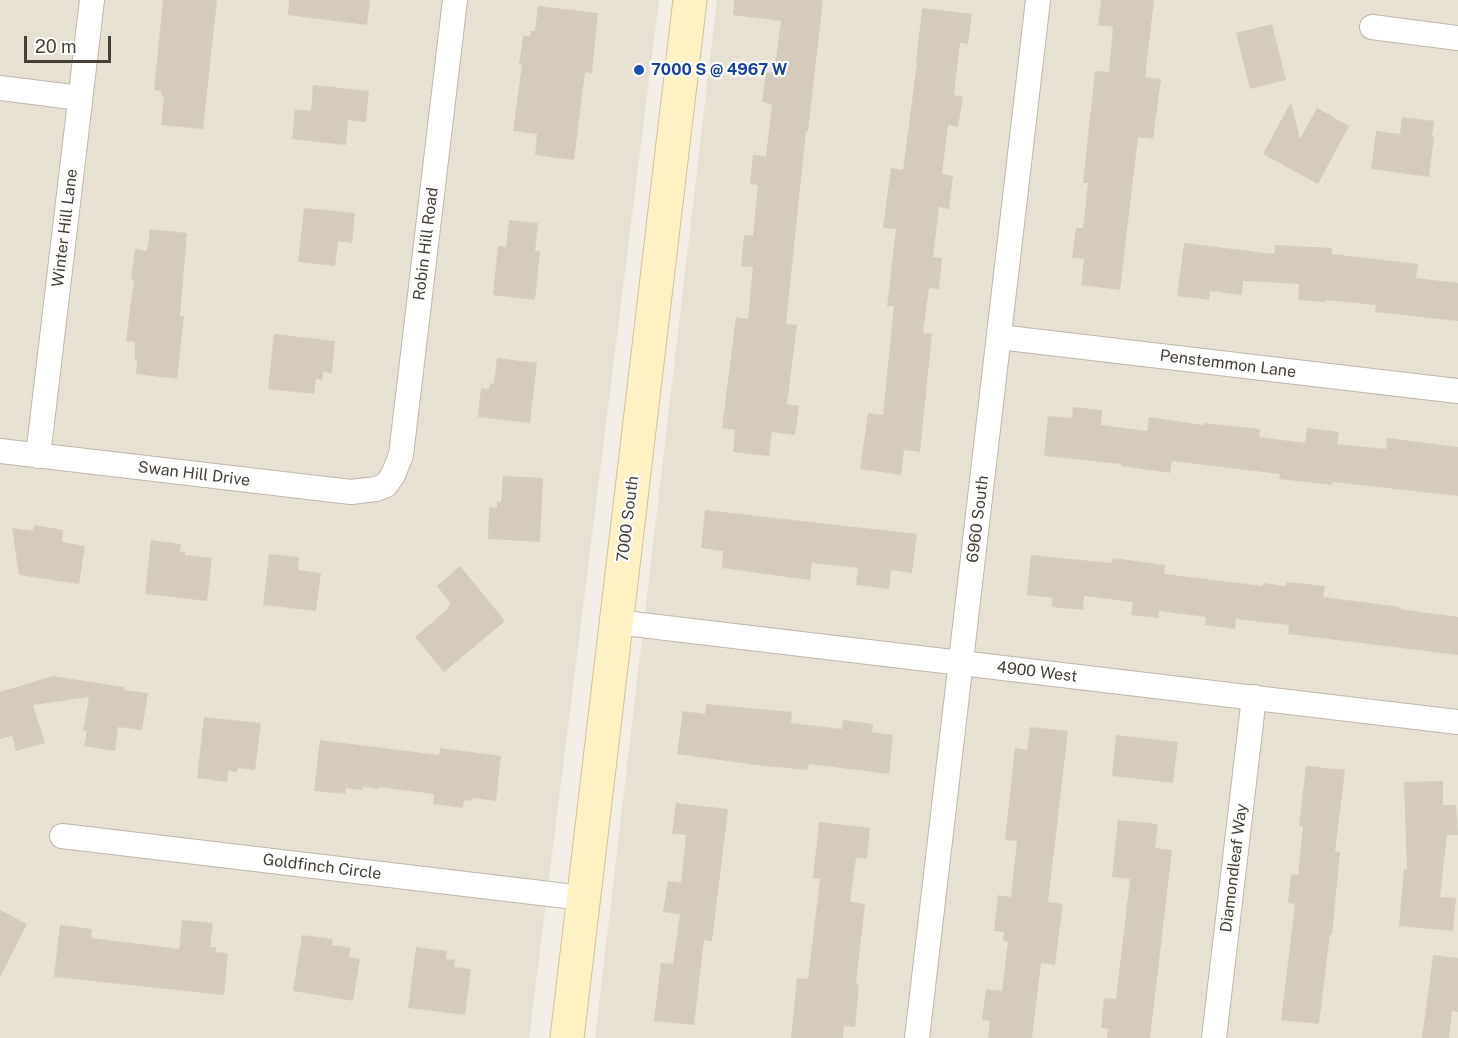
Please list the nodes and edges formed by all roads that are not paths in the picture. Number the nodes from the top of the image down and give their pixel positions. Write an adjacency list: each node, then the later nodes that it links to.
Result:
1 (92, 0): 8 (street, Winter Hill Lane)
2 (455, 0): 13 (street, Robin Hill Road)
3 (690, 0): 14 (street, 7000 South)
4 (1038, 0): 9 (street, 6960 South)
5 (1372, 27): 6 (street)
6 (1458, 38)
7 (0, 88): 8 (street)
8 (80, 98): 12 (street, Winter Hill Lane)
9 (999, 337): 10 (street, Penstemmon Lane); 15 (street, 6960 South)
10 (1458, 391)
11 (0, 451): 12 (street, Swan Hill Drive)
12 (38, 456): 13 (street, Swan Hill Drive)
13 (386, 484)
14 (616, 622): 15 (street, 4900 West); 19 (street, 7000 South)
15 (961, 663): 16 (street, 4900 West); 21 (street, 6960 South)
16 (1254, 697): 17 (street, 4900 West); 22 (street, Diamondleaf Way)
17 (1458, 722)
18 (62, 836): 19 (street, Goldfinch Circle)
19 (583, 898): 20 (street, 7000 South)
20 (567, 1038)
21 (917, 1038)
22 (1214, 1038)

